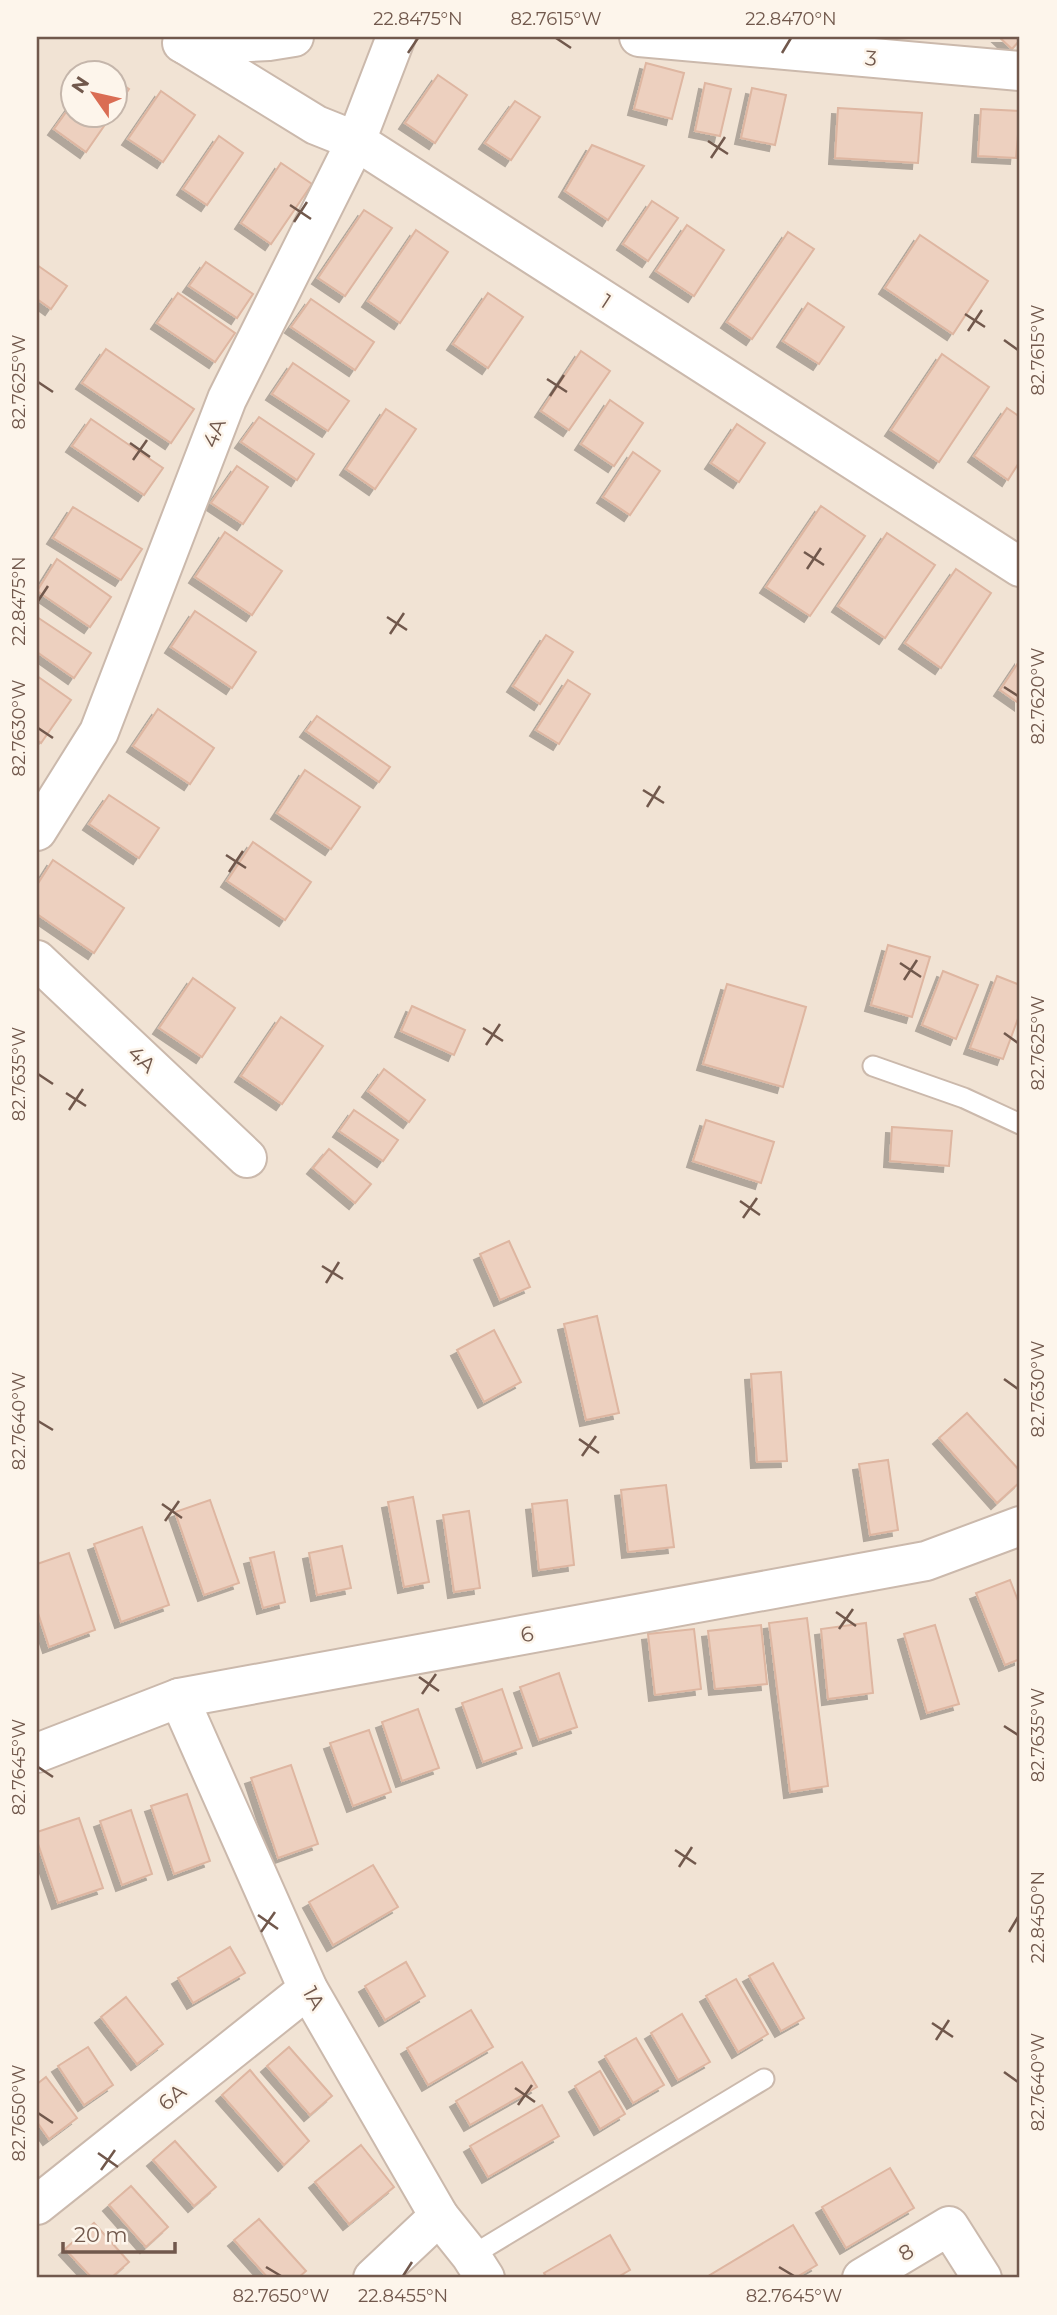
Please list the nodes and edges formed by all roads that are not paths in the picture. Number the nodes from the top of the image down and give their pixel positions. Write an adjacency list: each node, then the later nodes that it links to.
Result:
1 (294, 37): 4 (street)
2 (396, 37): 6 (street, 4A)
3 (639, 37): 5 (street, 3)
4 (175, 41): 6 (street, 1)
5 (1020, 71)
6 (356, 141): 7 (street, 1); 8 (street, 4A)
7 (1020, 567)
8 (37, 831)
9 (37, 960): 12 (street, 4A)
10 (873, 1066): 11 (lane)
11 (1020, 1124)
12 (247, 1158)
13 (1020, 1526): 14 (street, 6)
14 (179, 1698): 15 (street, 6); 16 (street, 1A)
15 (37, 1752)
16 (308, 1989): 18 (street, 6A); 19 (street, 1A)
17 (764, 2079): 20 (lane)
18 (37, 2205)
19 (439, 2216): 20 (street, 1A); 21 (street)
20 (478, 2267)
21 (373, 2278)
22 (862, 2278): 23 (street, 8)
23 (982, 2278)

